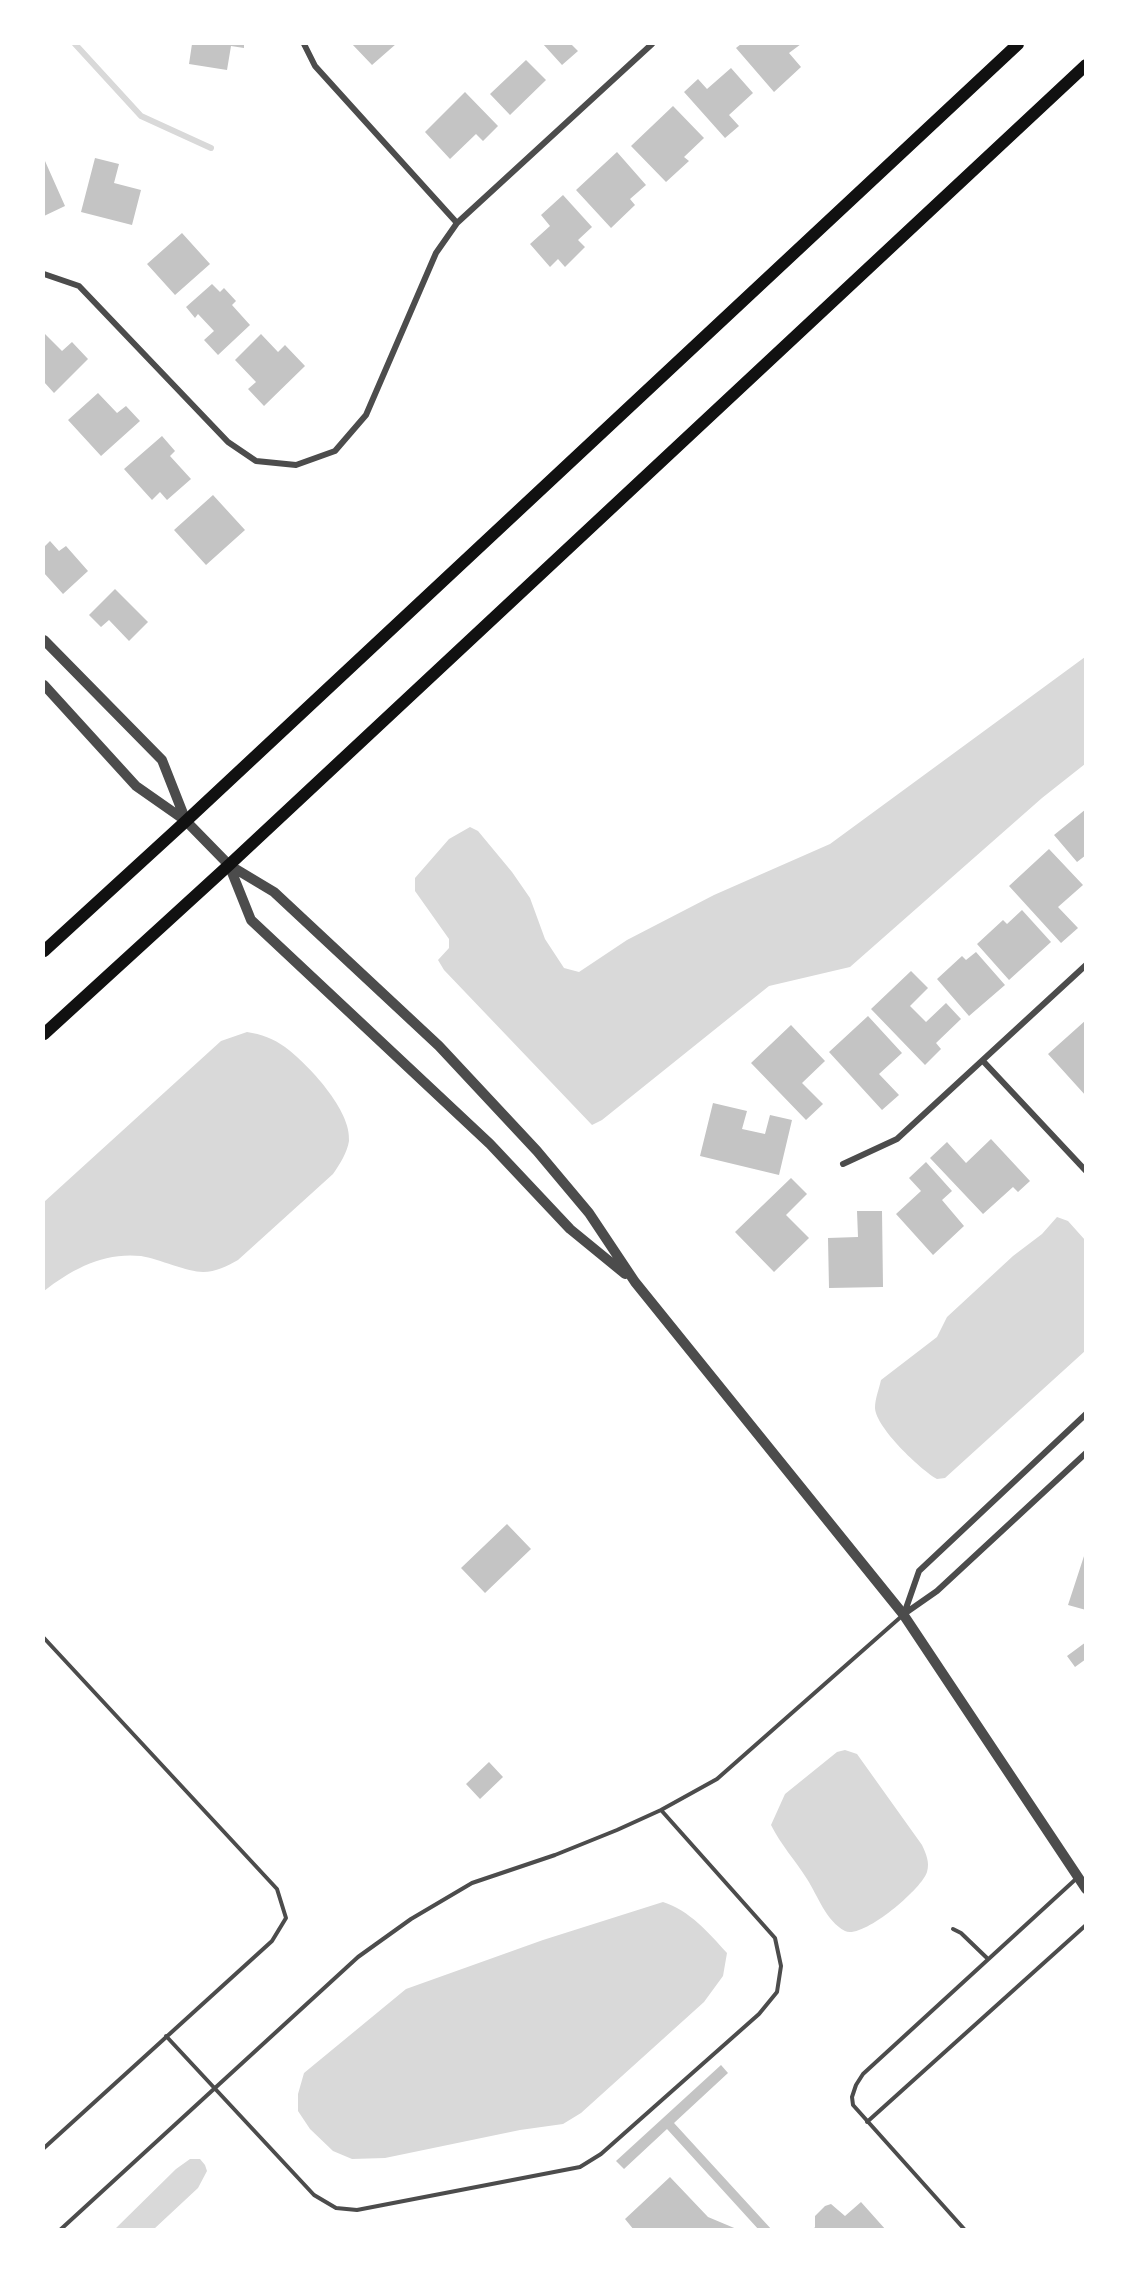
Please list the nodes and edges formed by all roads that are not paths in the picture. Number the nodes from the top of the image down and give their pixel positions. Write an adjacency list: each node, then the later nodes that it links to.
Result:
1 (304, 44): 5 (street)
2 (652, 44): 5 (street)
3 (1018, 44): 9 (main road)
4 (1086, 65): 10 (main road)
5 (457, 224): 6 (street)
6 (44, 274)
7 (44, 640): 9 (street)
8 (44, 686): 9 (street)
9 (186, 821): 10 (street); 11 (main road)
10 (229, 865): 13 (main road); 17 (street); 17 (street)
11 (44, 951)
12 (1086, 965): 14 (street)
13 (44, 1034)
14 (983, 1061): 15 (street); 16 (street)
15 (843, 1164)
16 (1086, 1171)
17 (635, 1282): 20 (street)
18 (1086, 1414): 20 (street)
19 (1086, 1453): 20 (street)
20 (903, 1614): 22 (lane); 23 (street)
21 (44, 1638): 28 (lane)
22 (661, 1810): 29 (lane); 29 (lane)
23 (1077, 1878): 24 (street); 27 (lane)
24 (1086, 1889)
25 (1086, 1924): 30 (lane)
26 (953, 1929): 27 (lane)
27 (988, 1959): 30 (lane)
28 (166, 2036): 29 (lane); 31 (lane)
29 (214, 2087): 32 (lane)
30 (867, 2122): 33 (lane)
31 (44, 2148)
32 (60, 2229)
33 (965, 2229)

